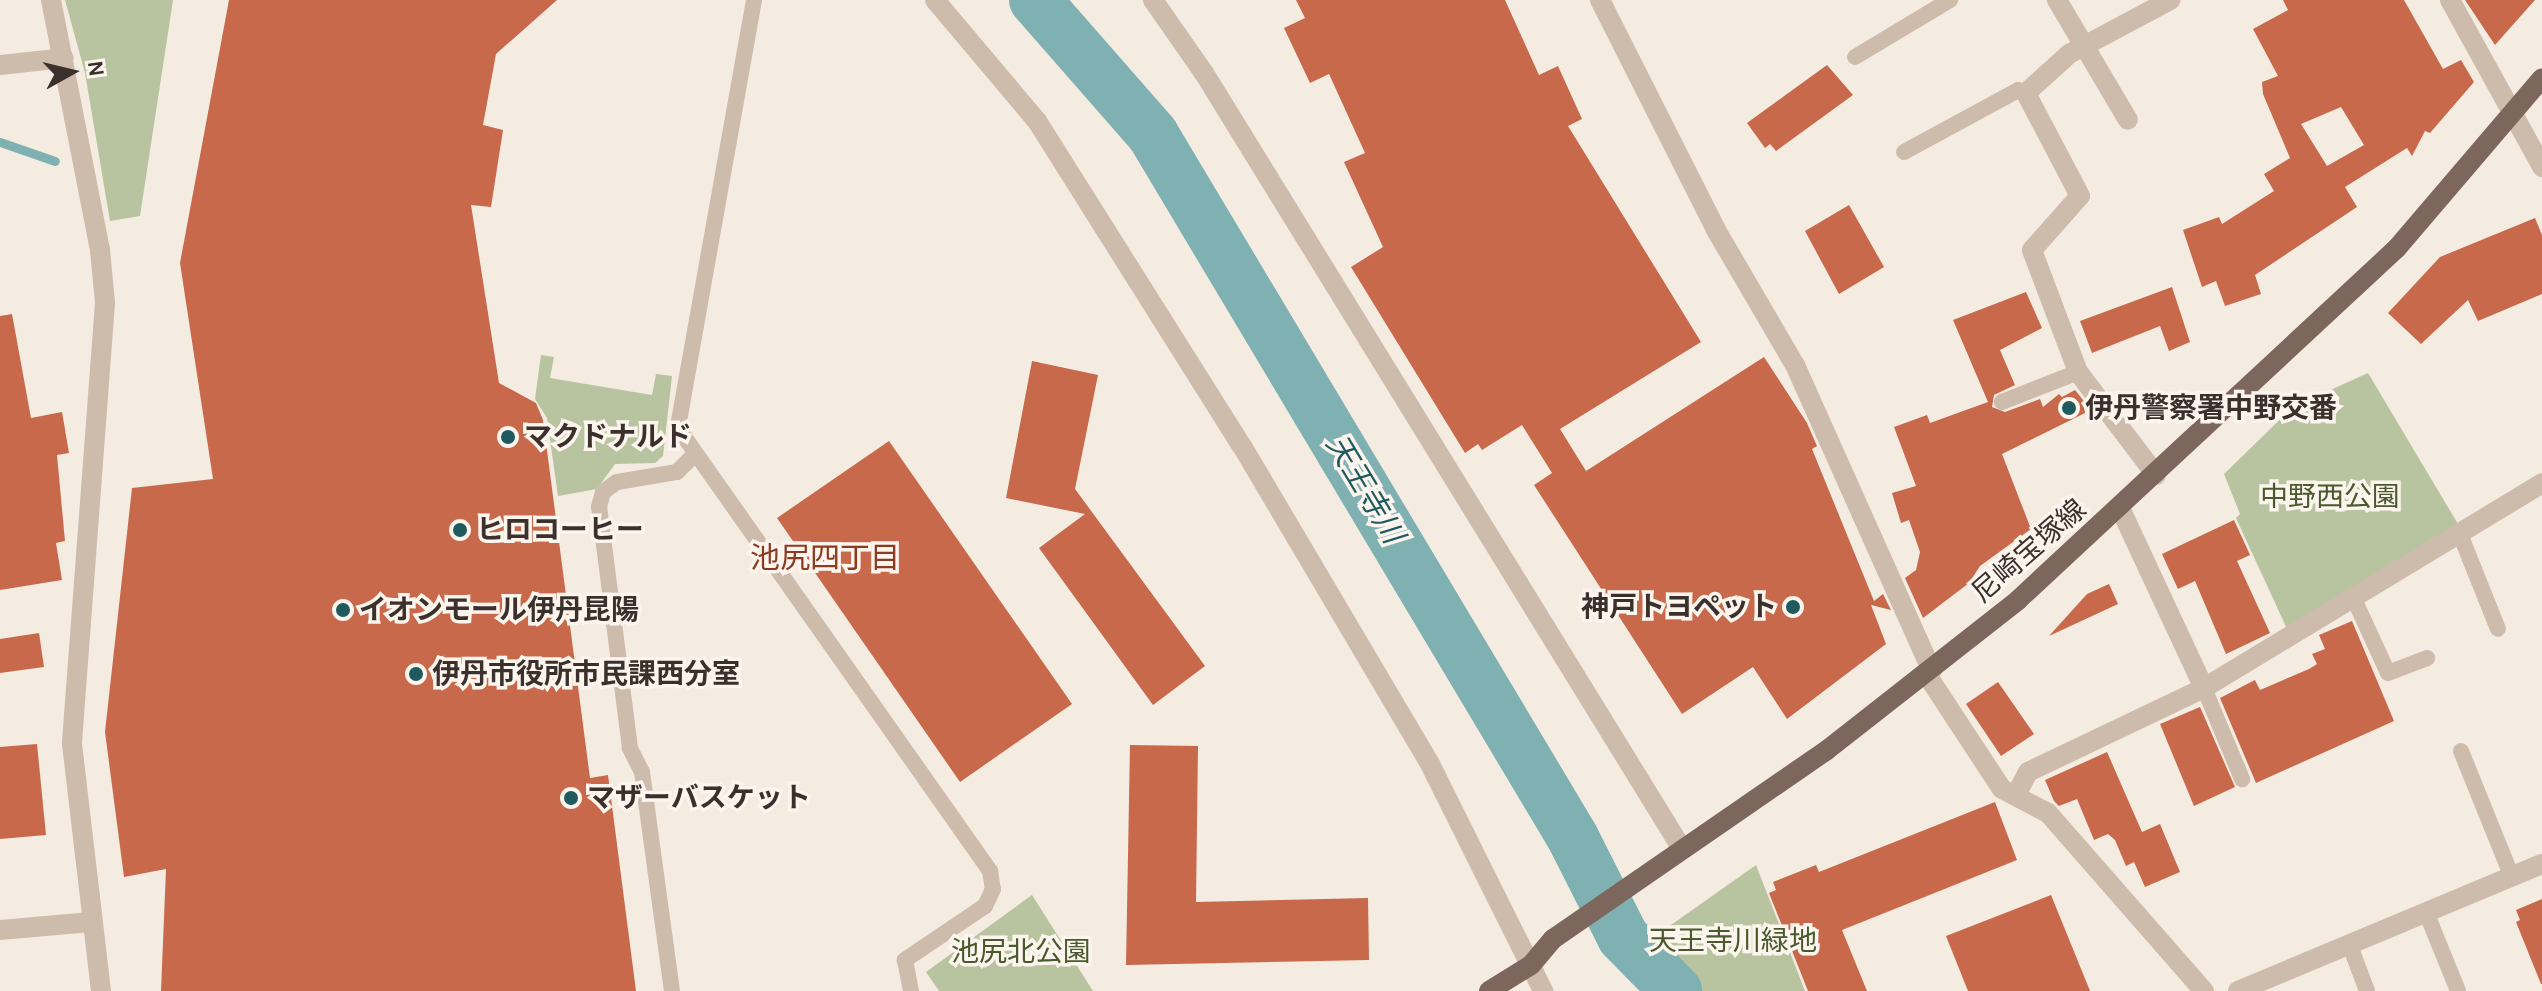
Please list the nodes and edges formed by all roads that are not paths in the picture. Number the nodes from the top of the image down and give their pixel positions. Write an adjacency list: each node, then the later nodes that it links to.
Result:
1 (51, 0): 12 (street)
2 (754, 0): 22 (lane)
3 (935, 0): 42 (street)
4 (1153, 0): 35 (street)
5 (1600, 0): 30 (street)
6 (1950, 0): 11 (lane)
7 (2057, 0): 10 (street)
8 (2170, 0): 10 (street)
9 (2453, 2): 16 (street)
10 (2084, 47): 15 (street); 17 (street)
11 (1855, 57)
12 (64, 58): 13 (street); 39 (street)
13 (0, 65)
14 (2542, 78): 16 (main road, 尼崎宝塚線)
15 (2026, 93): 18 (lane); 20 (street)
16 (2515, 113): 19 (street); 23 (main road, 尼崎宝塚線)
17 (2128, 120)
18 (1904, 152)
19 (2542, 167)
20 (2078, 372): 21 (lane); 23 (street)
21 (2002, 402)
22 (693, 456): 44 (lane); 45 (lane)
23 (2156, 475): 25 (main road, 尼崎宝塚線)
24 (2542, 483): 26 (street)
25 (2120, 508): 30 (main road, 尼崎宝塚線); 31 (street)
26 (2460, 534): 27 (street); 28 (lane)
27 (2354, 599): 29 (lane); 31 (street)
28 (2498, 629)
29 (2427, 658)
30 (1930, 673): 34 (street); 35 (main road, 尼崎宝塚線)
31 (2204, 688): 33 (lane); 34 (street)
32 (2461, 751): 37 (lane)
33 (2242, 779)
34 (2017, 793): 48 (street)
35 (1674, 853): 42 (main road, 尼崎宝塚線)
36 (2542, 864): 37 (street)
37 (2512, 877): 38 (street)
38 (2426, 912): 41 (street); 51 (lane)
39 (91, 922): 40 (street); 43 (street)
40 (0, 930)
41 (2349, 943): 49 (street); 50 (lane)
42 (1531, 965): 46 (main road, 尼崎宝塚線); 47 (street)
43 (101, 991)
44 (672, 991)
45 (911, 991)
46 (1489, 991)
47 (1543, 991)
48 (2204, 991)
49 (2238, 991)
50 (2367, 991)
51 (2458, 991)

